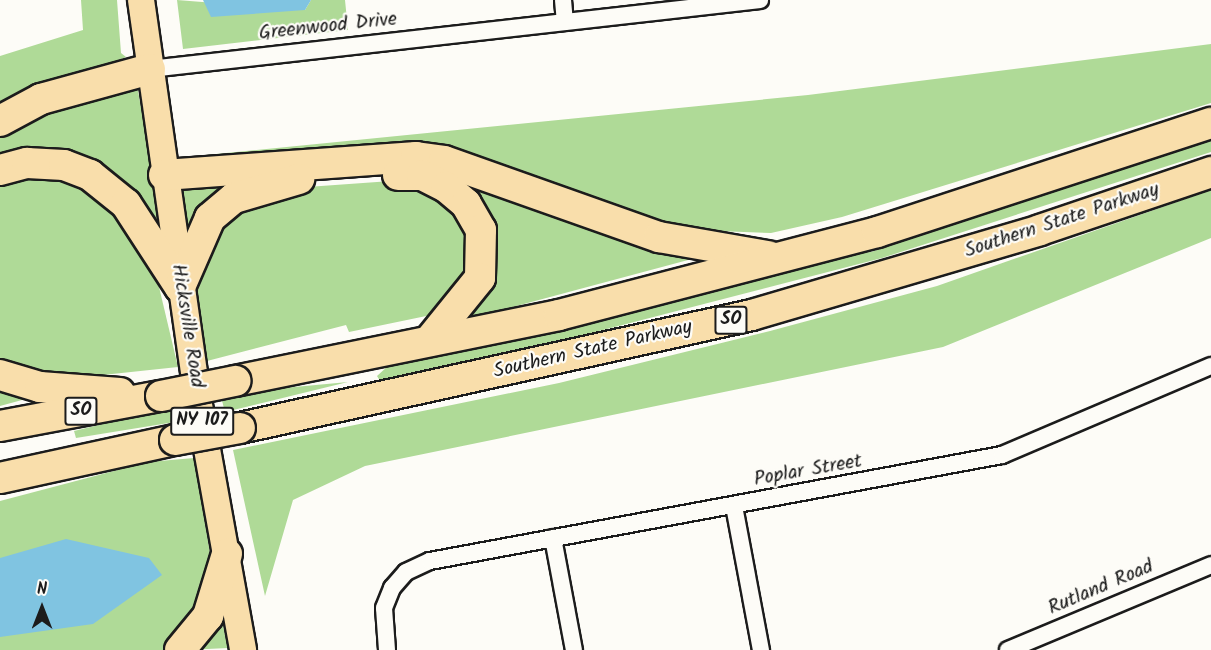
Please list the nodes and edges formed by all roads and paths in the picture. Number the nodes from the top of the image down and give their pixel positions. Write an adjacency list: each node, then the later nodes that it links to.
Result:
1 (141, 0): 5 (main road, Hicksville Road / NY 107)
2 (563, 0): 4 (street)
3 (760, 0): 4 (street, Greenwood Drive)
4 (566, 22): 5 (street, Greenwood Drive)
5 (150, 69): 6 (highway); 10 (main road, Hicksville Road / NY 107)
6 (0, 121)
7 (1211, 123): 11 (highway, SO)
8 (0, 170): 12 (highway)
9 (1211, 172): 18 (highway, Southern State Parkway / SO, bridge)
10 (165, 175): 11 (highway); 12 (main road, Hicksville Road / NY 107)
11 (777, 258): 13 (highway, SO)
12 (180, 287): 13 (highway); 21 (main road, Hicksville Road / NY 107)
13 (429, 341): 16 (highway, SO, bridge)
14 (1211, 366): 19 (street, Poplar Street)
15 (0, 375): 16 (highway)
16 (161, 396): 17 (highway, SO)
17 (0, 426)
18 (0, 478)
19 (734, 506): 20 (street, Poplar Street); 27 (street)
20 (553, 538): 25 (street, Poplar Street); 26 (street)
21 (227, 554): 23 (highway); 24 (main road, Hicksville Road / NY 107)
22 (1211, 566): 28 (street, Rutland Road)
23 (180, 650)
24 (243, 650)
25 (387, 650)
26 (574, 650)
27 (760, 650)
28 (1008, 650)

